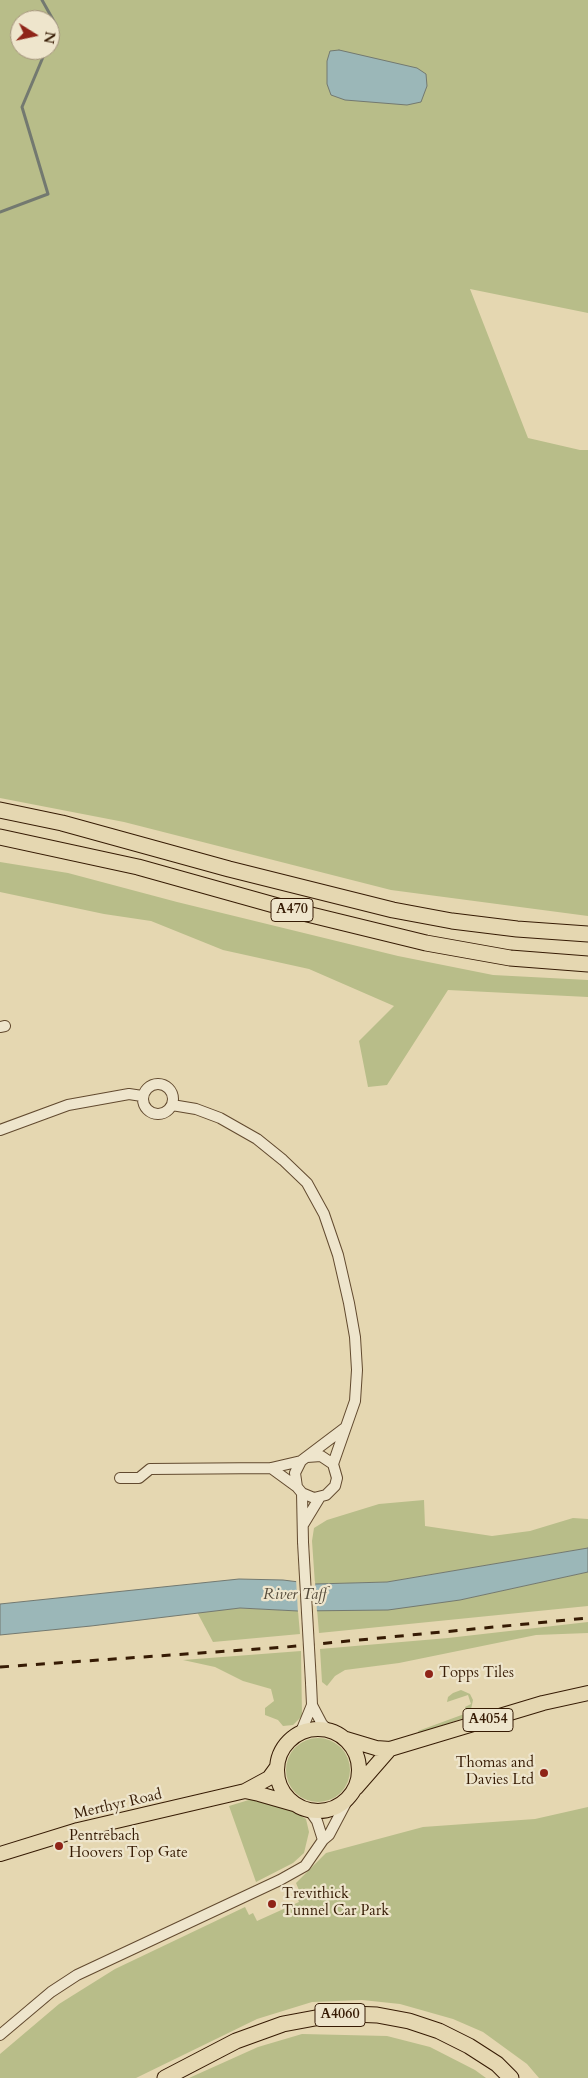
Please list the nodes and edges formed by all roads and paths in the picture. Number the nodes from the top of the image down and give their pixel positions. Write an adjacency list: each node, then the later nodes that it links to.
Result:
1 (0, 810): 3 (highway, A470)
2 (0, 837): 4 (highway, A470)
3 (588, 934)
4 (588, 964)
5 (142, 1096): 6 (street); 6 (street); 7 (street)
6 (172, 1105): 8 (street)
7 (0, 1130)
8 (347, 1426): 9 (street); 10 (street)
9 (304, 1459): 10 (street); 11 (street); 13 (street)
10 (333, 1464): 14 (street)
11 (271, 1468): 12 (street); 13 (street)
12 (120, 1478)
13 (299, 1490): 14 (street); 15 (street)
14 (320, 1497): 15 (street)
15 (302, 1526): 17 (street, bridge)
16 (587, 1693): 21 (main road, A4054)
17 (312, 1705): 18 (street); 19 (street)
18 (329, 1731): 19 (main road); 20 (main road)
19 (300, 1734): 22 (main road)
20 (346, 1739): 21 (main road, A4054); 24 (main road)
21 (390, 1749): 24 (main road)
22 (277, 1767): 23 (main road, Merthyr Road); 25 (main road)
23 (245, 1791): 25 (main road, Merthyr Road); 28 (main road, Merthyr Road)
24 (351, 1794): 26 (main road); 27 (street)
25 (297, 1805): 26 (main road)
26 (310, 1811): 27 (street)
27 (323, 1840): 29 (street)
28 (0, 1854)
29 (0, 2035)
30 (165, 2078): 31 (highway, A4060)
31 (512, 2078)

